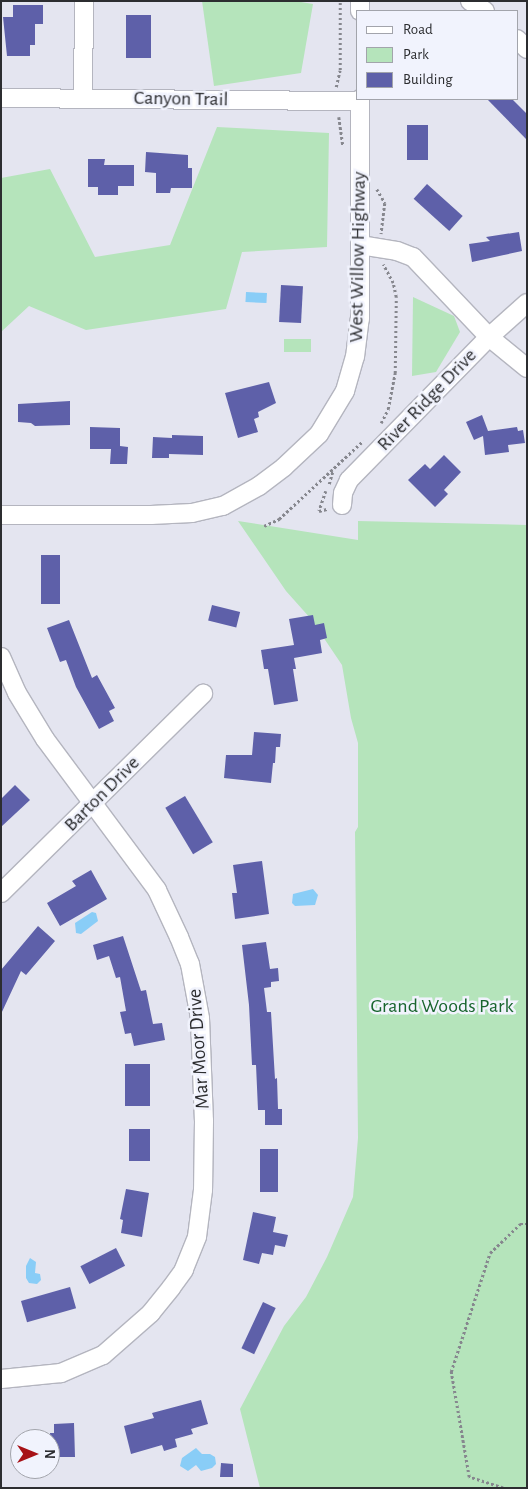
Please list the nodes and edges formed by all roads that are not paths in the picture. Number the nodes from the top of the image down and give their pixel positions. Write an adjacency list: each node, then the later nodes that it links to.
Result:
1 (84, 1): 7 (street)
2 (470, 1): 3 (street)
3 (484, 10)
4 (518, 40): 5 (street)
5 (527, 49)
6 (1, 98): 7 (street, Canyon Trail)
7 (83, 98): 8 (street, Canyon Trail)
8 (356, 100)
9 (360, 100): 10 (street, West Willow Highway)
10 (360, 246): 12 (street); 15 (street, West Willow Highway)
11 (527, 303): 12 (street, River Ridge Drive)
12 (489, 337): 13 (street); 14 (street, River Ridge Drive)
13 (527, 368)
14 (342, 505)
15 (1, 515)
16 (1, 656): 18 (street, Mar Moor Drive)
17 (203, 694): 18 (street, Barton Drive)
18 (92, 804): 19 (street, Barton Drive); 20 (street, Mar Moor Drive)
19 (1, 893)
20 (1, 1379)

